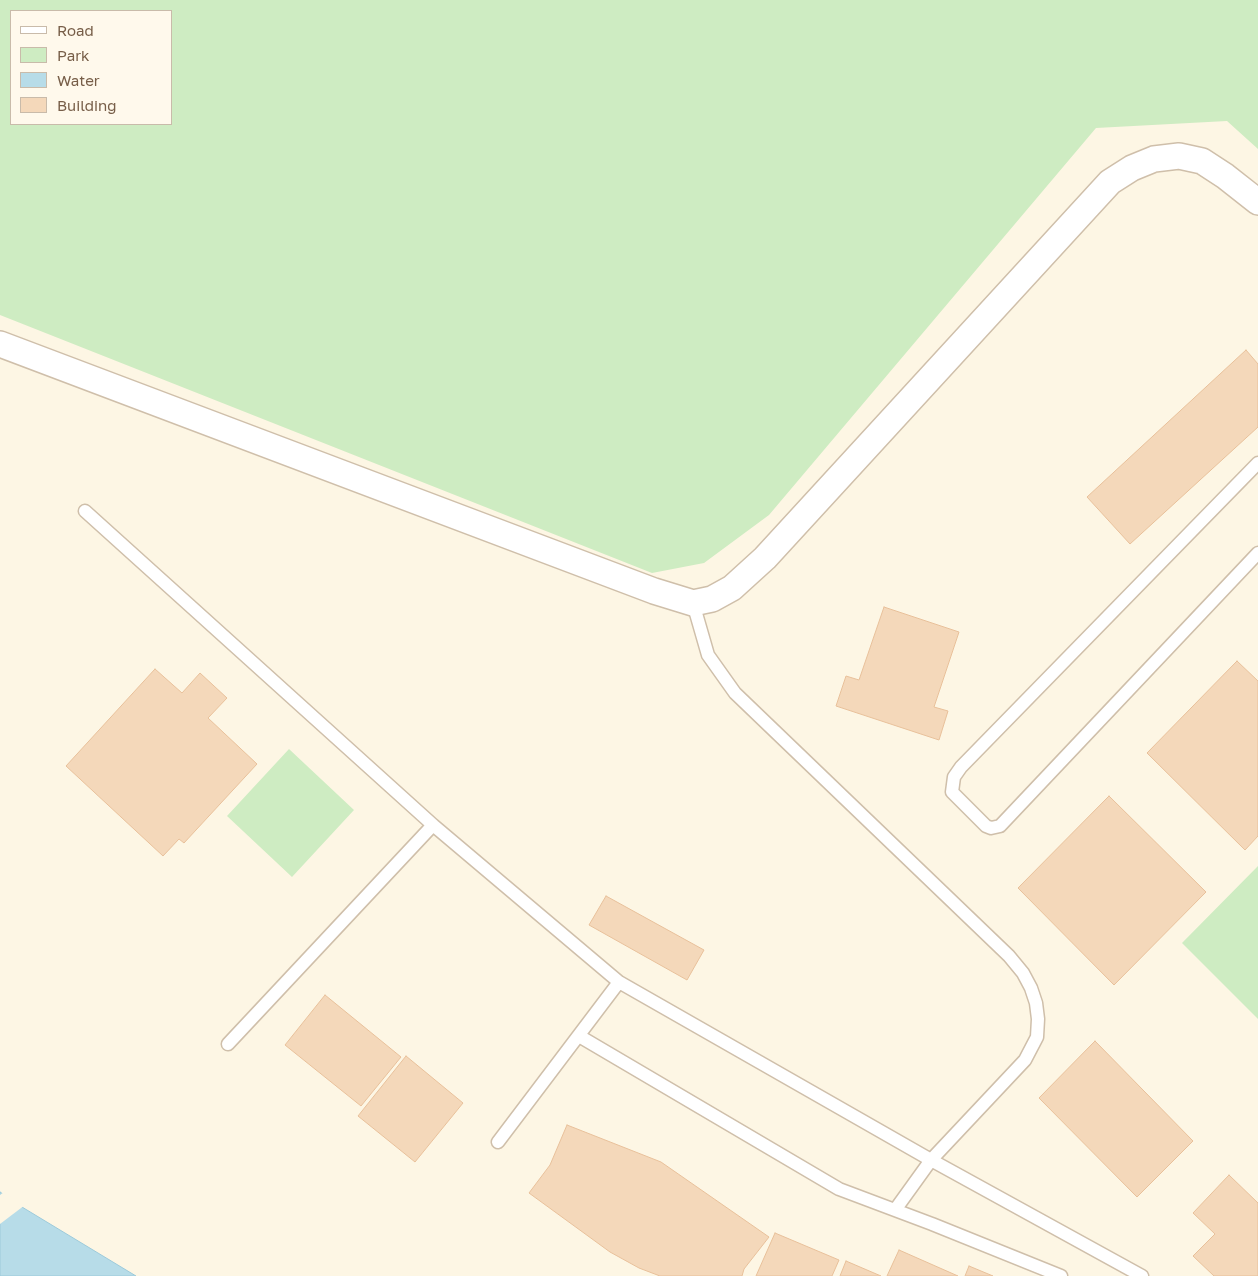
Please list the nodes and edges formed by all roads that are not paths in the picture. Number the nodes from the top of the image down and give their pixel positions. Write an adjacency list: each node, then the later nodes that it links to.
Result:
1 (1258, 202): 6 (street)
2 (0, 344): 6 (street)
3 (1258, 463): 5 (lane)
4 (85, 511): 7 (lane)
5 (1258, 553)
6 (693, 603): 12 (lane)
7 (433, 825): 8 (lane); 10 (lane)
8 (619, 982): 9 (lane); 12 (lane)
9 (579, 1036): 11 (lane); 13 (lane)
10 (228, 1044)
11 (498, 1142)
12 (931, 1160): 13 (lane); 14 (lane)
13 (895, 1210): 15 (lane)
14 (1123, 1272): 16 (lane)
15 (1061, 1276)
16 (1142, 1276)

